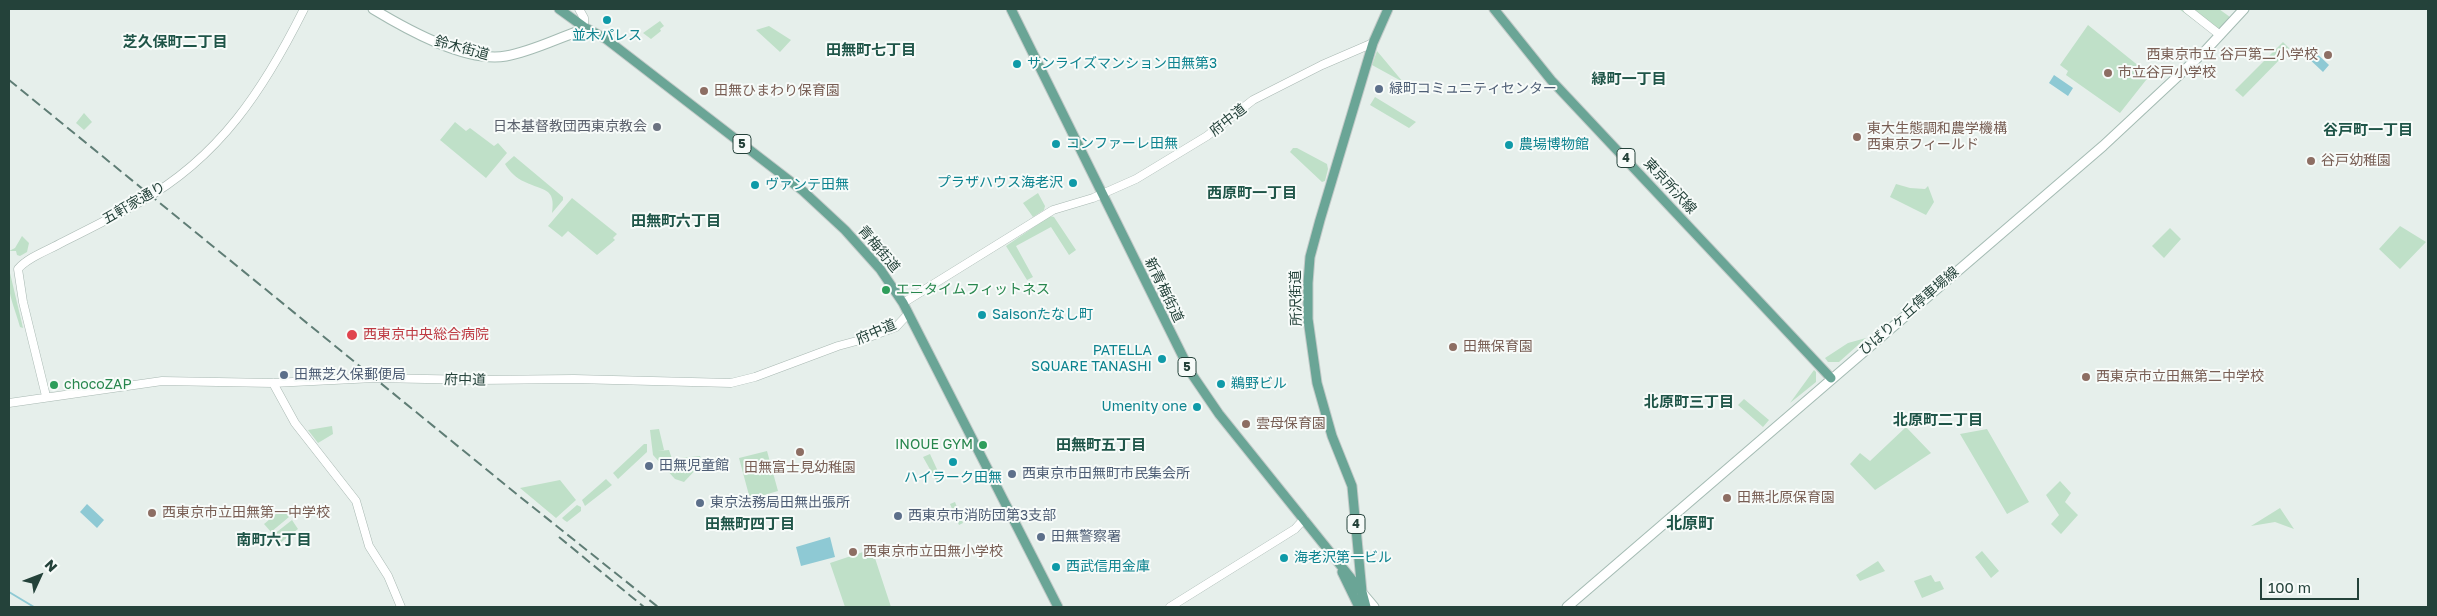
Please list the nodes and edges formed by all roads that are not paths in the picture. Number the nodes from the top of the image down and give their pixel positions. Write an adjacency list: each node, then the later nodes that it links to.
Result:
1 (304, 9): 18 (street, 五軒家通り)
2 (373, 9): 10 (main road, 鈴木街道)
3 (559, 9): 10 (main road, 青梅街道 / 5)
4 (579, 9): 10 (street)
5 (1011, 9): 13 (main road, 新青梅街道 / 5)
6 (1388, 9): 12 (main road, 所沢街道 / 4)
7 (1494, 9): 16 (main road, 東京所沢線 / 4)
8 (2187, 9): 11 (street)
9 (2244, 9): 11 (main road, ひばりヶ丘停車場線)
10 (584, 27): 14 (main road, 青梅街道 / 5)
11 (2220, 35): 16 (main road, ひばりヶ丘停車場線)
12 (1373, 43): 13 (street, 府中道); 22 (main road, 所沢街道 / 4)
13 (1101, 195): 14 (street, 府中道); 20 (main road, 新青梅街道 / 5)
14 (903, 303): 15 (main road, 青梅街道 / 5)
15 (908, 314): 17 (street, 府中道); 26 (main road, 青梅街道 / 5)
16 (1831, 378): 31 (main road, ひばりヶ丘停車場線)
17 (273, 384): 18 (street, 府中道); 25 (street)
18 (46, 396): 19 (street, 府中道)
19 (9, 403)
20 (1304, 519): 21 (main road, 新青梅街道 / 5); 27 (street)
21 (1334, 556): 23 (main road, 新青梅街道 / 5); 28 (main road, 新青梅街道 / 5)
22 (1359, 563): 23 (main road); 24 (main road, 所沢街道 / 4)
23 (1344, 568): 24 (main road, 新青梅街道 / 5)
24 (1362, 592): 28 (main road, 所沢街道 / 4); 29 (main road, 所沢街道 / 4); 30 (main road, 新青梅街道)
25 (401, 607)
26 (1058, 607)
27 (1170, 607)
28 (1360, 607)
29 (1366, 607)
30 (1374, 607)
31 (1568, 607)

